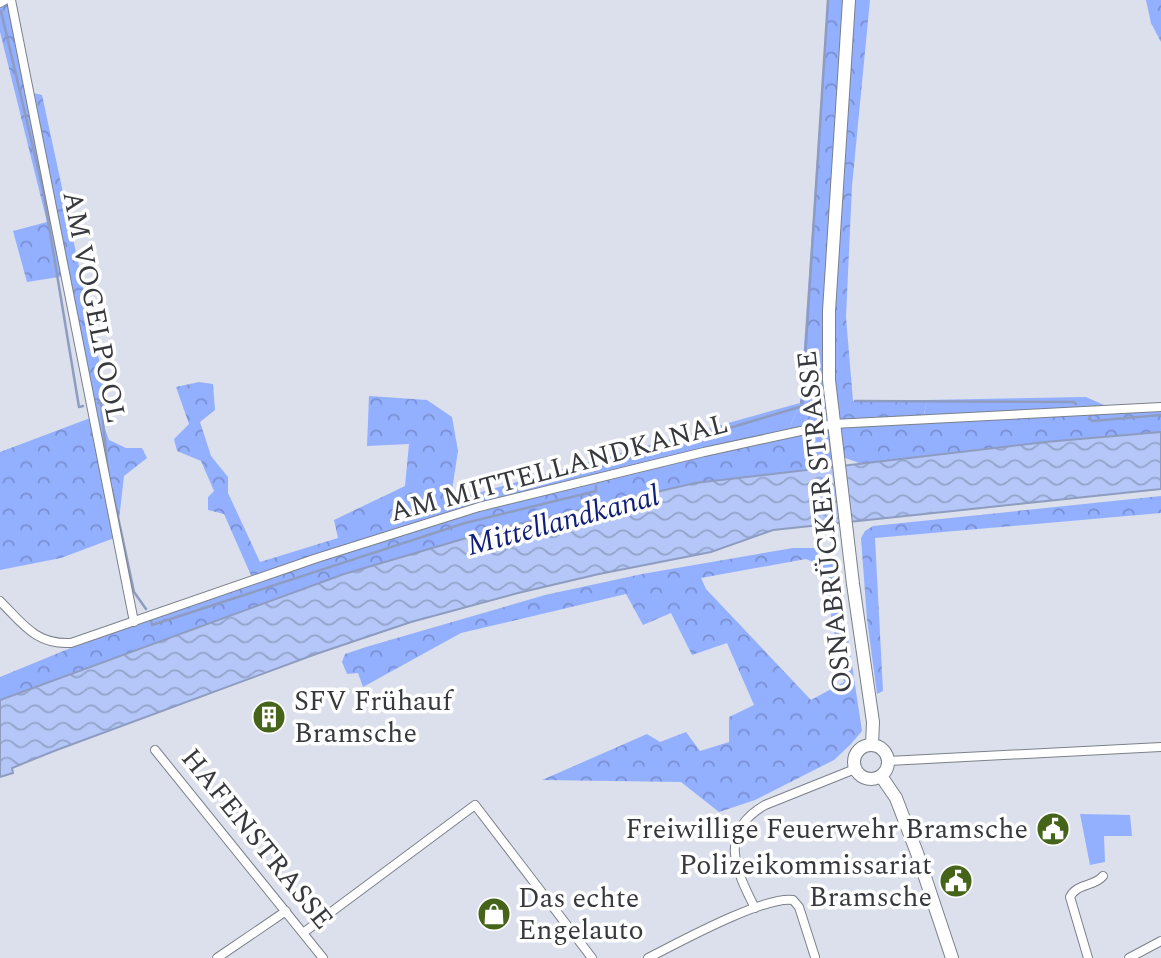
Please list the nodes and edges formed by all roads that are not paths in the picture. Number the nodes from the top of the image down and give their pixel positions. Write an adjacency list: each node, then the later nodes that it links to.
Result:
1 (5, 0): 4 (street)
2 (11, 0): 8 (street, AM VOGELPOOL)
3 (849, 0): 6 (main road, OSNABRÜCKER STRASSE)
4 (0, 3)
5 (1161, 407): 6 (street, AM MITTELLANDKANAL)
6 (833, 424): 8 (street, AM MITTELLANDKANAL); 9 (main road, OSNABRÜCKER STRASSE)
7 (0, 601): 8 (street, AM MITTELLANDKANAL)
8 (134, 622)
9 (872, 745): 12 (main road); 13 (main road)
10 (1161, 747): 12 (street)
11 (155, 750): 17 (street, HAFENSTRASSE)
12 (888, 761): 14 (main road)
13 (855, 769): 14 (main road); 16 (street)
14 (881, 776): 25 (main road)
15 (1103, 876): 26 (street)
16 (755, 908): 20 (street); 24 (street)
17 (286, 911): 18 (street, HAFENSTRASSE); 21 (street)
18 (303, 933): 22 (street, HAFENSTRASSE); 23 (street)
19 (1161, 941): 27 (street)
20 (815, 957)
21 (217, 958)
22 (323, 958)
23 (592, 958)
24 (648, 958)
25 (952, 958)
26 (1088, 958)
27 (1129, 958)

